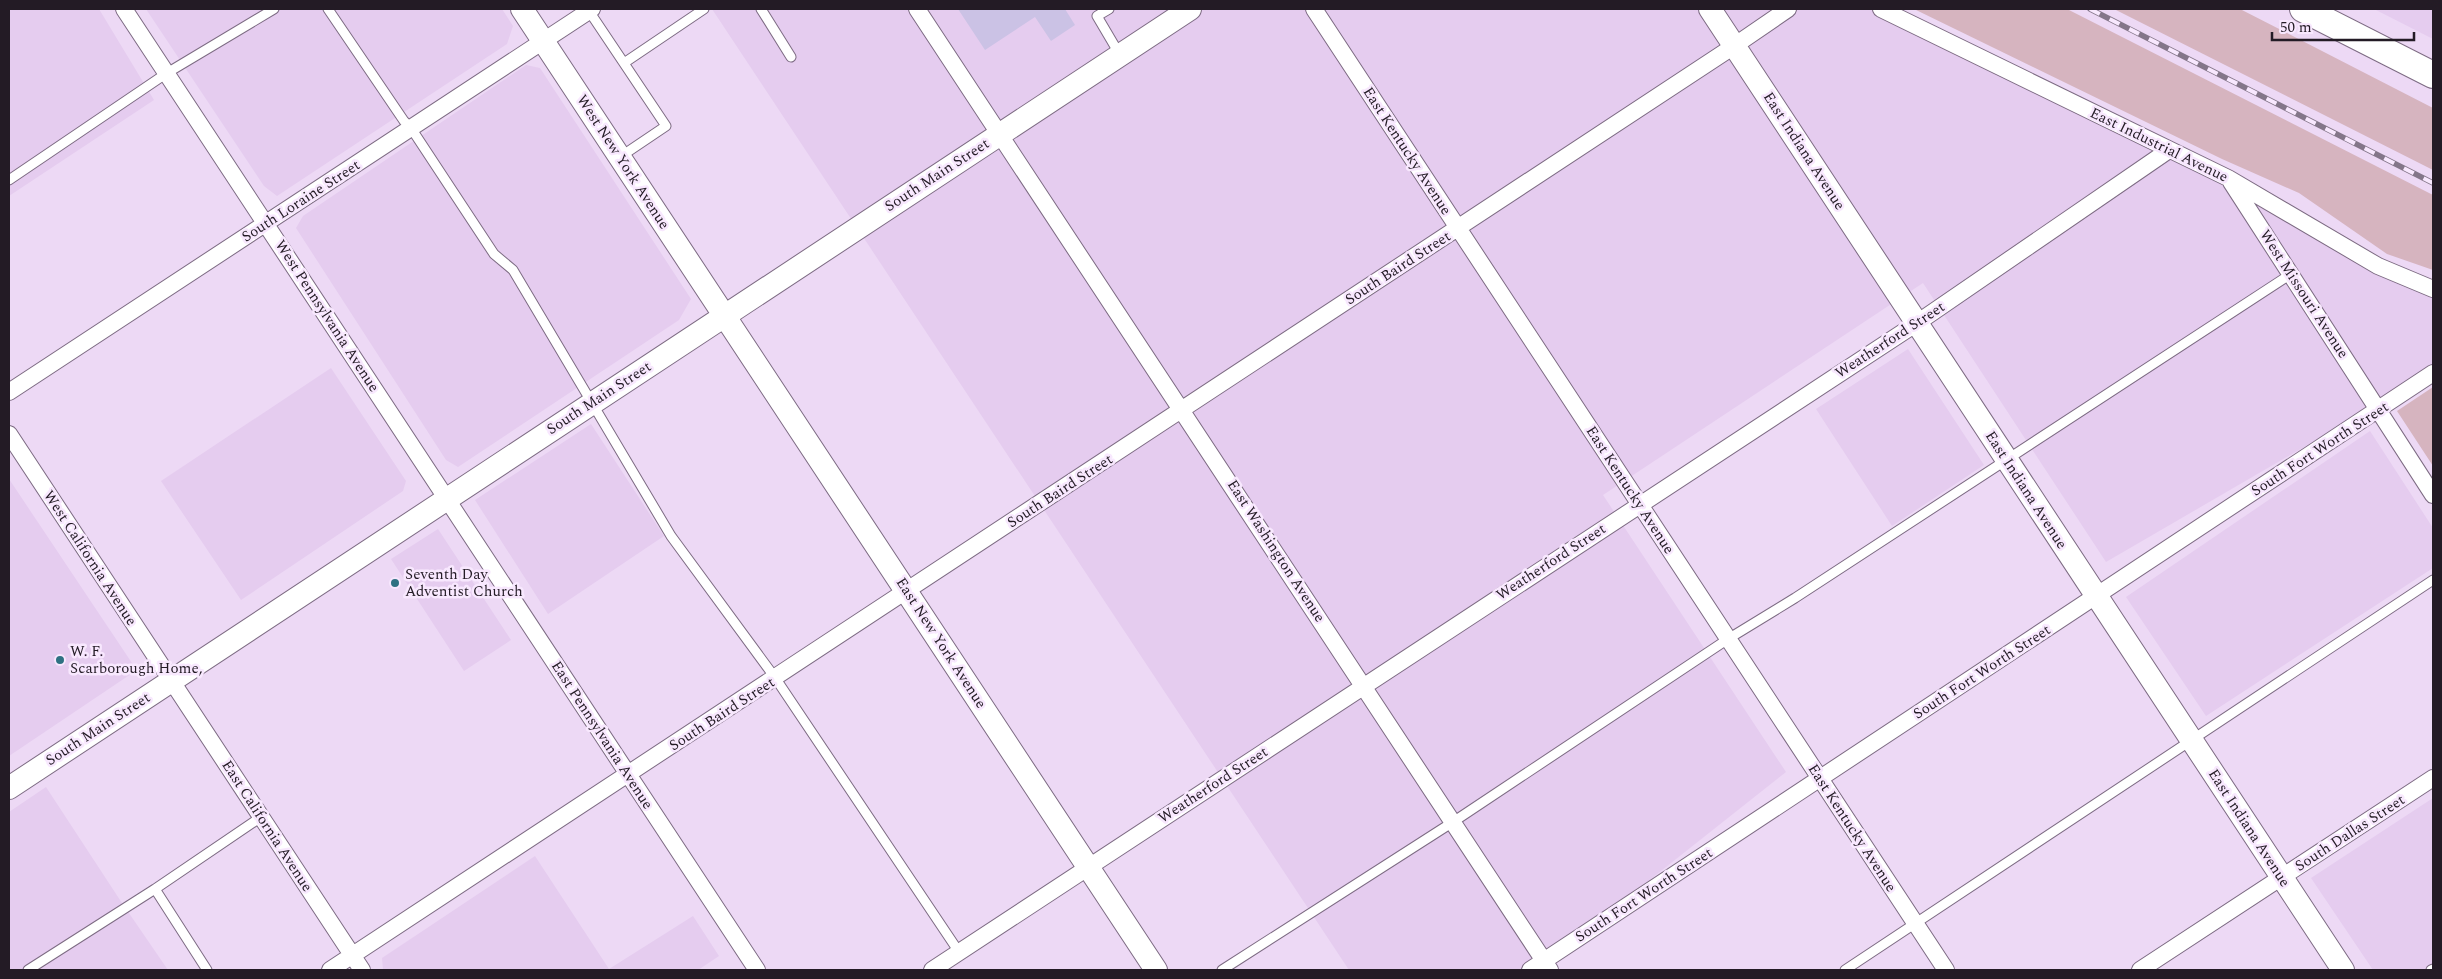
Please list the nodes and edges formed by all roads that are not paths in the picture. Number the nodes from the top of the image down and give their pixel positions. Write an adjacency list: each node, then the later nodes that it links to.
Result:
1 (124, 9): 21 (street, West Pennsylvania Avenue)
2 (274, 9): 21 (lane)
3 (328, 9): 23 (lane)
4 (522, 9): 16 (street, West New York Avenue)
5 (704, 9): 20 (lane)
6 (761, 9): 19 (lane)
7 (917, 9): 24 (street, East Washington Avenue)
8 (1109, 9): 18 (lane)
9 (1190, 9): 18 (street, South Main Street)
10 (1314, 9): 30 (street, East Kentucky Avenue)
11 (1710, 9): 17 (street, East Indiana Avenue)
12 (1788, 9): 17 (street, South Baird Street)
13 (1881, 9): 25 (street, East Industrial Avenue)
14 (2303, 9): 22 (main road)
15 (591, 10): 16 (street, South Loraine Street); 20 (lane)
16 (543, 41): 23 (street, South Loraine Street); 26 (street, West New York Avenue)
17 (1734, 46): 30 (street, South Baird Street); 34 (street, East Indiana Avenue)
18 (1120, 55): 24 (street, South Main Street)
19 (791, 57)
20 (624, 63): 26 (lane)
21 (167, 73): 28 (lane); 29 (street, West Pennsylvania Avenue)
22 (2433, 76)
23 (411, 128): 29 (street, South Loraine Street); 37 (lane)
24 (1000, 134): 33 (street, South Main Street); 38 (street, East Washington Avenue)
25 (2169, 150): 27 (street, East Industrial Avenue); 34 (street, Weatherford Street)
26 (620, 157): 33 (street, West New York Avenue)
27 (2228, 178): 31 (street, West Missouri Avenue); 32 (street, East Industrial Avenue)
28 (9, 180)
29 (266, 224): 36 (street, South Loraine Street); 43 (street, West Pennsylvania Avenue)
30 (1458, 229): 38 (street, South Baird Street); 44 (street, East Kentucky Avenue)
31 (2291, 274): 39 (street, West Missouri Avenue); 41 (lane)
32 (2433, 288)
33 (724, 316): 37 (street, South Main Street); 46 (street, East New York Avenue)
34 (1917, 323): 41 (street, East Indiana Avenue); 44 (street, Weatherford Street)
35 (2433, 373): 39 (street, South Fort Worth Street)
36 (9, 392)
37 (593, 402): 43 (street, South Main Street); 49 (lane)
38 (1183, 410): 46 (street, South Baird Street); 51 (street, East Washington Avenue)
39 (2379, 410): 42 (street, West Missouri Avenue); 47 (street, South Fort Worth Street)
40 (9, 434): 50 (street, West California Avenue)
41 (2007, 461): 47 (street, East Indiana Avenue); 48 (lane)
42 (2433, 495)
43 (446, 499): 50 (street, South Main Street); 53 (street, East Pennsylvania Avenue)
44 (1639, 504): 48 (street, East Kentucky Avenue); 51 (street, Weatherford Street)
45 (2433, 580): 52 (lane)
46 (907, 592): 49 (street, South Baird Street); 59 (street, East New York Avenue)
47 (2096, 596): 52 (street, East Indiana Avenue); 55 (street, South Fort Worth Street)
48 (1728, 639): 55 (street, East Kentucky Avenue); 58 (lane)
49 (776, 679): 53 (street, South Baird Street); 63 (lane)
50 (171, 681): 56 (street, South Main Street); 57 (street, East California Avenue)
51 (1364, 685): 58 (street, East Washington Avenue); 59 (street, Weatherford Street)
52 (2191, 740): 60 (street, East Indiana Avenue); 62 (lane)
53 (629, 776): 64 (street, South Baird Street); 70 (street, East Pennsylvania Avenue)
54 (2433, 778): 60 (street, South Dallas Street)
55 (1820, 779): 62 (street, East Kentucky Avenue); 65 (street, South Fort Worth Street)
56 (9, 788)
57 (261, 817): 61 (lane); 64 (street, East California Avenue)
58 (1453, 822): 65 (street, East Washington Avenue); 73 (lane)
59 (1088, 867): 63 (street, Weatherford Street); 72 (street, East New York Avenue)
60 (2282, 878): 77 (street, South Dallas Street); 78 (street, East Indiana Avenue)
61 (155, 888): 66 (lane); 67 (lane)
62 (1915, 924): 75 (lane); 76 (street, East Kentucky Avenue)
63 (959, 952): 71 (street, Weatherford Street)
64 (352, 956): 68 (street, South Baird Street); 69 (street, East California Avenue)
65 (1547, 966): 74 (street, South Fort Worth Street)
66 (28, 970)
67 (207, 970)
68 (330, 970)
69 (362, 970)
70 (757, 970)
71 (932, 970)
72 (1156, 970)
73 (1222, 970)
74 (1530, 970)
75 (1845, 970)
76 (1946, 970)
77 (2140, 970)
78 (2343, 970)

